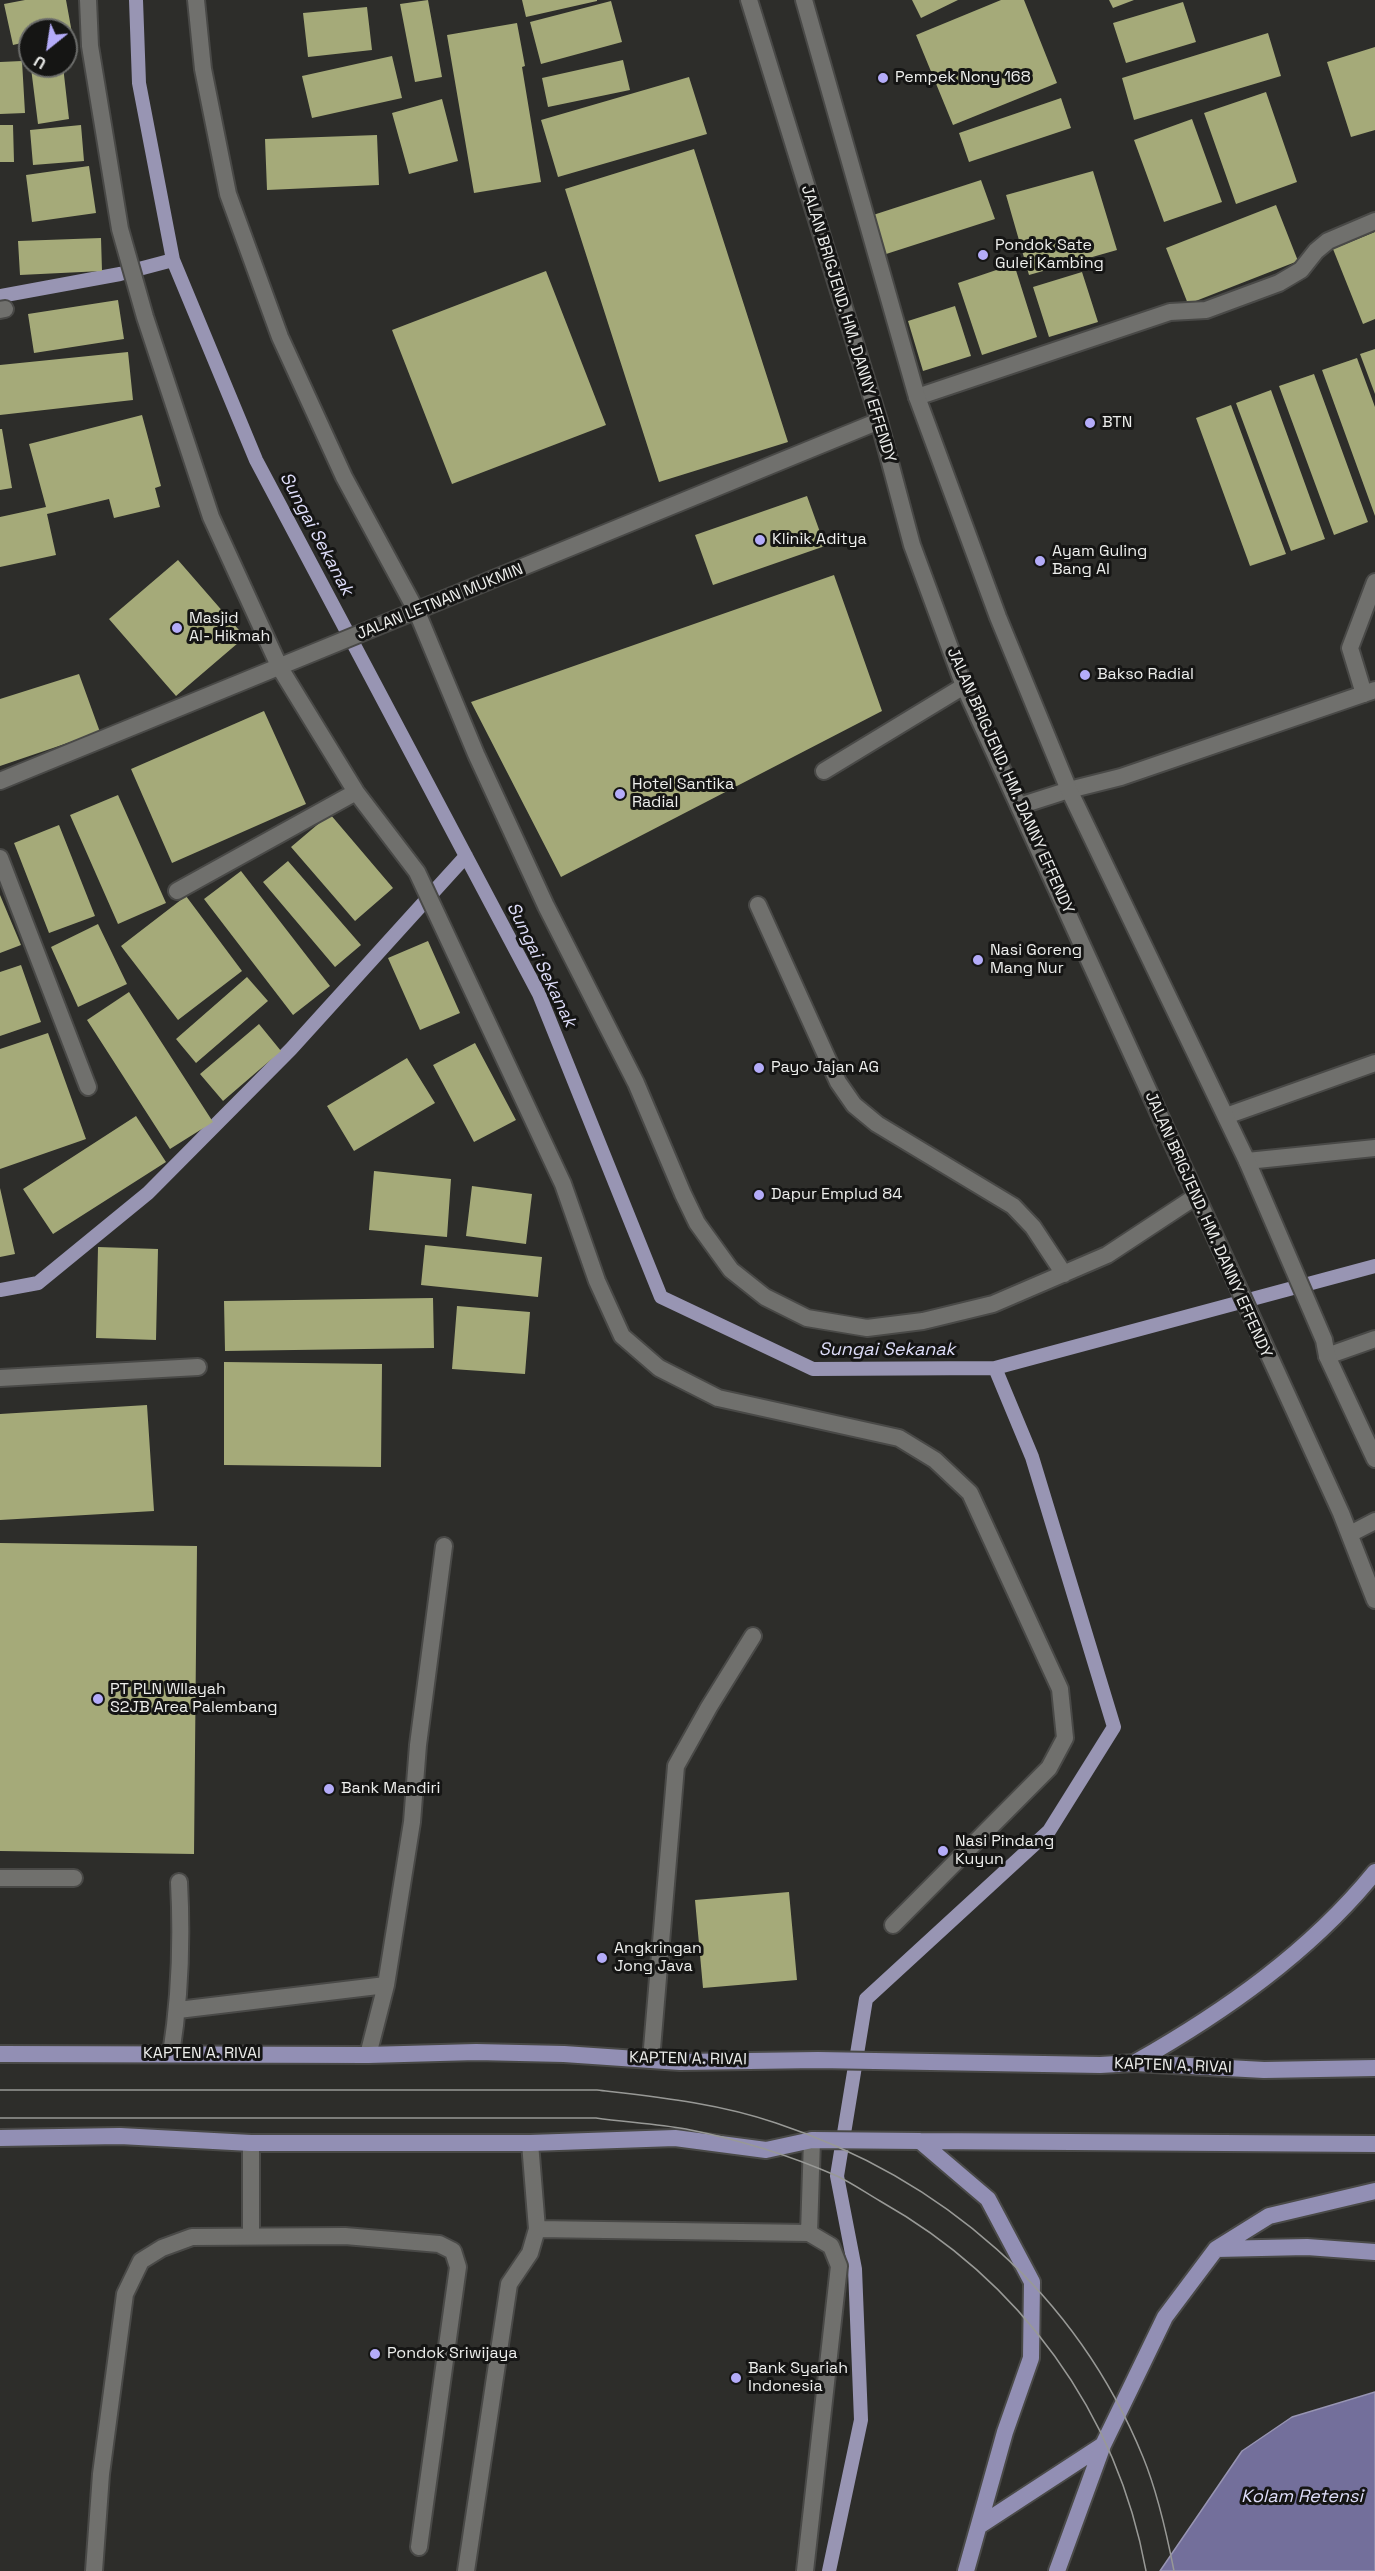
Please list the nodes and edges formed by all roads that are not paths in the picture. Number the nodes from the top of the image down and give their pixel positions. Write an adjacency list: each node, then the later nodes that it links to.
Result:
1 (88, 0): 10 (street)
2 (196, 0): 9 (street)
3 (749, 0): 7 (street, JALAN BRIGJEND. HM. DANNY EFFENDY)
4 (804, 0): 6 (street)
5 (1375, 221): 6 (street)
6 (916, 397): 15 (street)
7 (879, 421): 9 (street, JALAN LETNAN MUKMIN); 11 (street, JALAN BRIGJEND. HM. DANNY EFFENDY)
8 (1375, 582): 12 (street)
9 (417, 612): 10 (street, JALAN LETNAN MUKMIN); 27 (street)
10 (280, 668): 14 (street, JALAN LETNAN MUKMIN); 16 (street)
11 (964, 686): 13 (street); 17 (street, JALAN BRIGJEND. HM. DANNY EFFENDY)
12 (1369, 692): 15 (street)
13 (824, 771)
14 (0, 781)
15 (1070, 790): 17 (street); 23 (street)
16 (356, 792): 19 (street); 42 (street)
17 (1019, 806): 26 (street, JALAN BRIGJEND. HM. DANNY EFFENDY)
18 (0, 858): 22 (street)
19 (177, 891)
20 (758, 905): 27 (street)
21 (1375, 1063): 23 (street)
22 (88, 1087)
23 (1226, 1116): 25 (street)
24 (1375, 1148): 25 (street)
25 (1247, 1161): 29 (street)
26 (1195, 1197): 27 (street); 34 (street, JALAN BRIGJEND. HM. DANNY EFFENDY)
27 (1064, 1274)
28 (1375, 1339): 29 (street)
29 (1326, 1348): 32 (street)
30 (198, 1367): 31 (street)
31 (0, 1378)
32 (1375, 1459)
33 (1375, 1521): 34 (street)
34 (1350, 1534): 36 (street, JALAN BRIGJEND. HM. DANNY EFFENDY)
35 (444, 1546): 43 (street)
36 (1375, 1600)
37 (753, 1636): 48 (street)
38 (1375, 1872): 49 (main road)
39 (0, 1878): 40 (street)
40 (74, 1878)
41 (180, 1882): 44 (street)
42 (893, 1925)
43 (386, 1985): 44 (street); 47 (street)
44 (178, 2010): 46 (street)
45 (0, 2054): 46 (main road, KAPTEN A. RIVAI)
46 (171, 2054): 47 (main road, KAPTEN A. RIVAI)
47 (368, 2055): 48 (main road, KAPTEN A. RIVAI)
48 (651, 2060): 49 (main road, KAPTEN A. RIVAI)
49 (1135, 2062): 50 (main road, KAPTEN A. RIVAI)
50 (1375, 2068)
51 (0, 2138): 54 (main road)
52 (820, 2140): 53 (main road); 55 (main road); 59 (street)
53 (920, 2141): 56 (main road); 64 (main road)
54 (251, 2143): 55 (main road); 60 (street)
55 (530, 2143): 58 (street)
56 (1375, 2144)
57 (1375, 2191): 61 (main road)
58 (537, 2229): 59 (street); 67 (street)
59 (809, 2233): 68 (street)
60 (251, 2236): 65 (street); 66 (street)
61 (1216, 2249): 62 (main road); 63 (main road)
62 (1375, 2252)
63 (1103, 2445): 64 (main road); 70 (main road)
64 (978, 2526): 69 (main road)
65 (419, 2547)
66 (94, 2571)
67 (466, 2571)
68 (805, 2571)
69 (966, 2571)
70 (1057, 2571)

